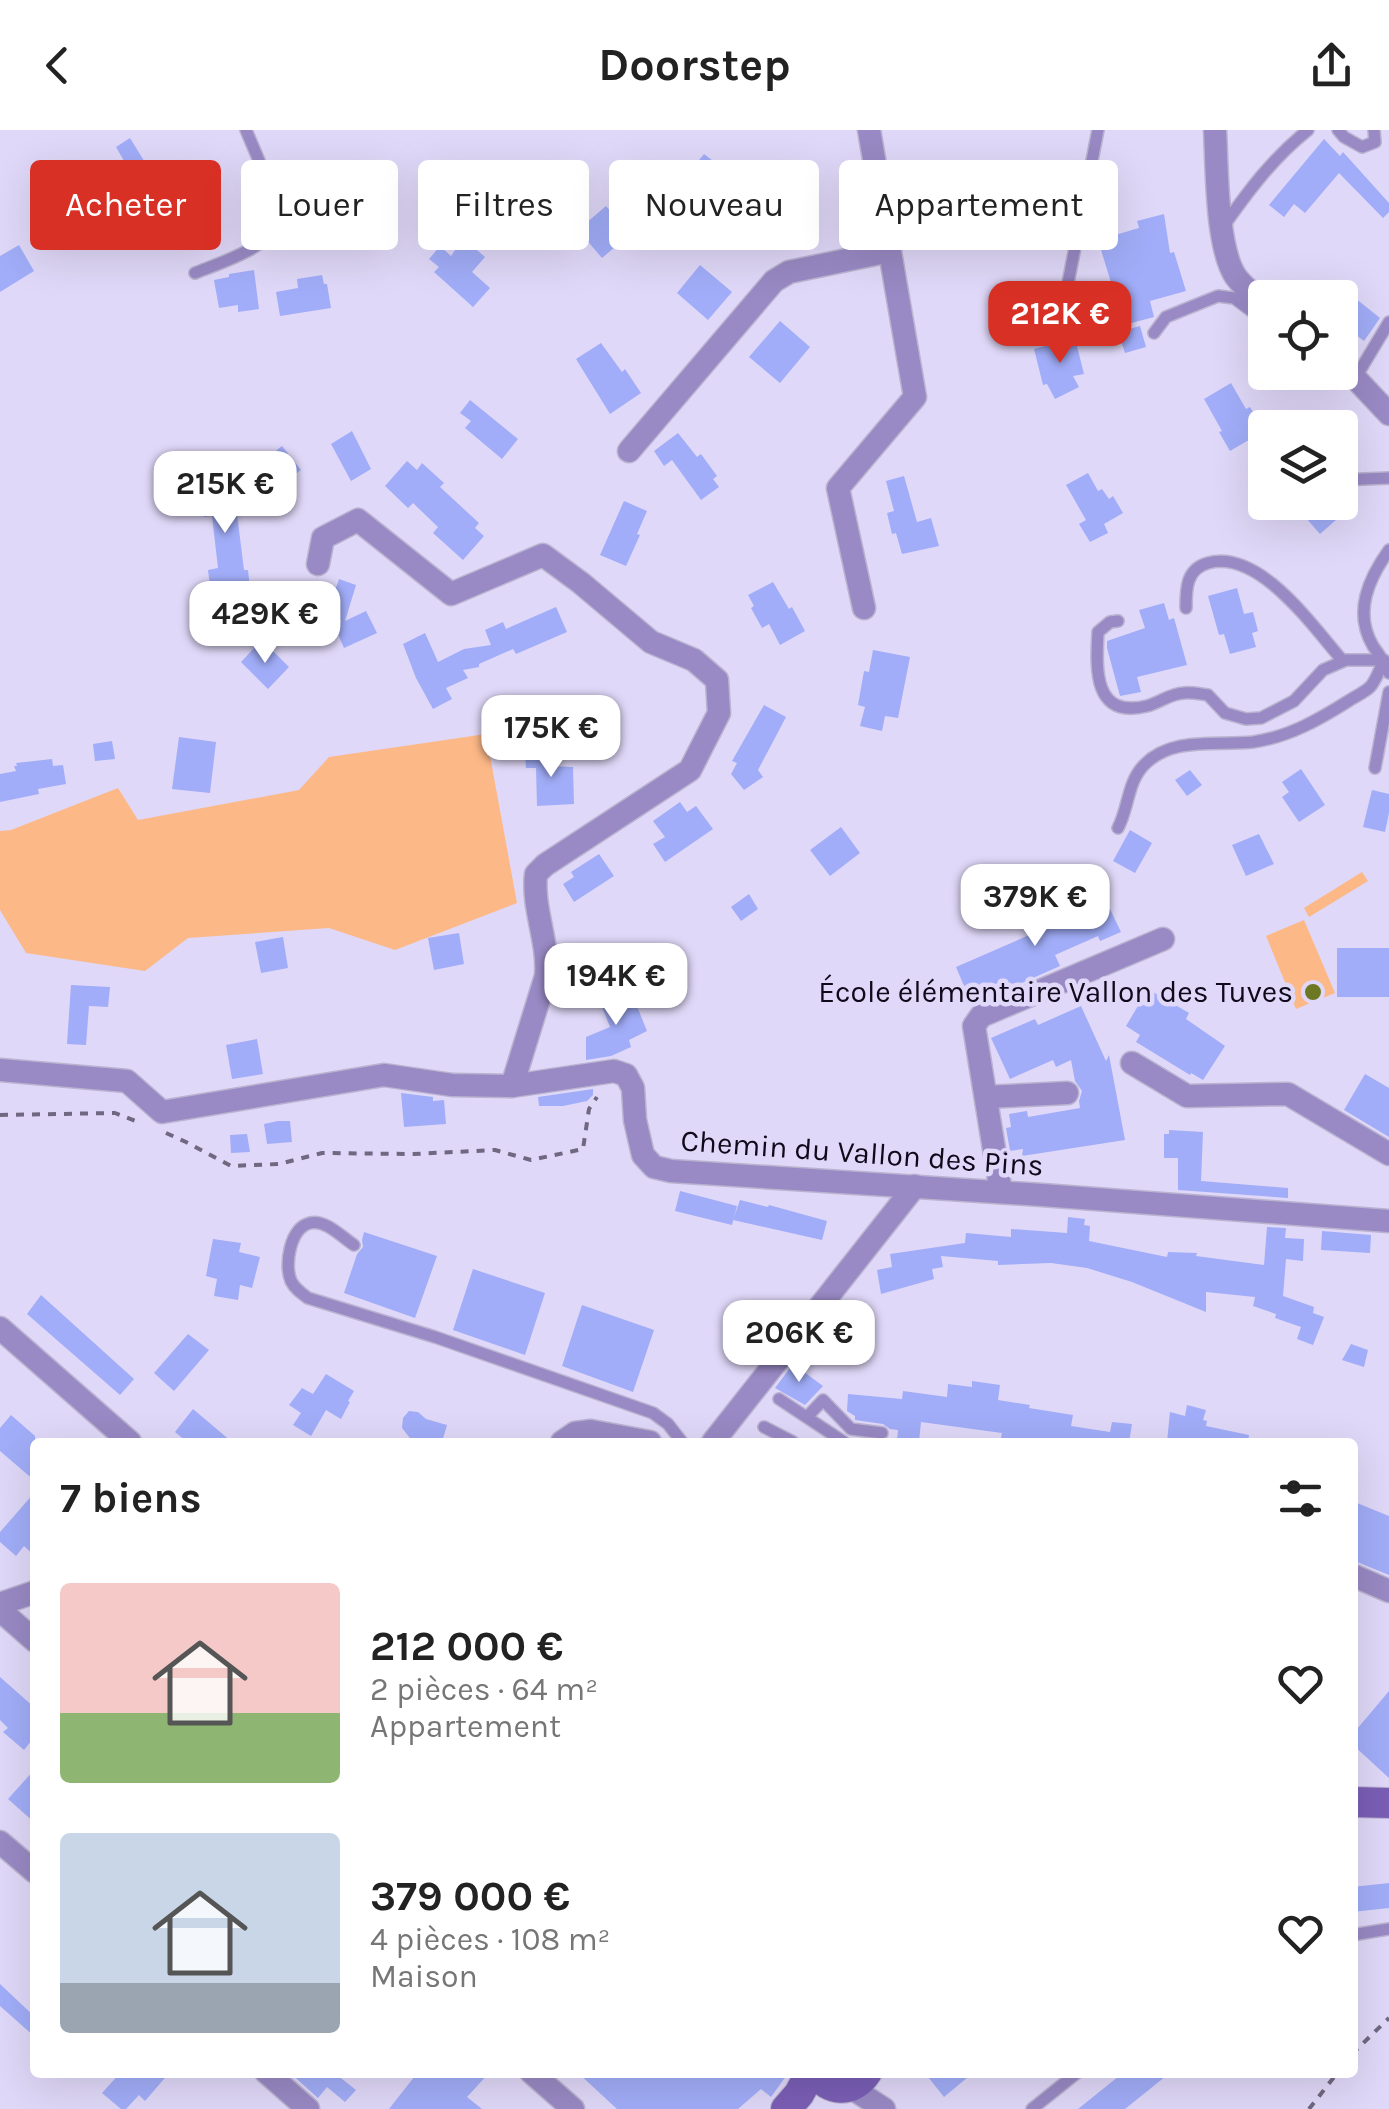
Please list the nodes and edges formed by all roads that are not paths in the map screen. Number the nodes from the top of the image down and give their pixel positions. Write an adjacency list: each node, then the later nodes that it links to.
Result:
1 (246, 130): 10 (lane)
2 (869, 130): 9 (street)
3 (1098, 130): 14 (lane)
4 (1215, 130): 8 (street)
5 (1308, 130): 8 (lane)
6 (1338, 130): 7 (lane)
7 (1374, 130)
8 (1222, 227): 11 (street)
9 (890, 251): 19 (street); 24 (street)
10 (195, 273)
11 (1248, 290)
12 (1248, 308): 15 (lane)
13 (1389, 322): 16 (lane)
14 (1059, 329)
15 (1154, 333)
16 (1358, 355)
17 (1358, 381): 18 (street)
18 (1389, 414)
19 (629, 451)
20 (1389, 478): 21 (lane)
21 (1358, 479)
22 (1389, 550): 28 (lane)
23 (318, 564): 35 (street)
24 (864, 608)
25 (1186, 608): 27 (lane)
26 (1118, 621): 27 (lane)
27 (1343, 662): 28 (lane)
28 (1387, 667): 31 (lane)
29 (1389, 692): 30 (lane)
30 (1376, 768)
31 (1118, 828)
32 (1162, 939): 37 (street)
33 (1132, 1064): 38 (street)
34 (0, 1070): 35 (street)
35 (512, 1086): 39 (street, Chemin du Vallon des Pins)
36 (1067, 1093): 37 (street)
37 (986, 1097): 40 (street)
38 (1389, 1154)
39 (915, 1186): 40 (street, Chemin du Vallon des Pins); 52 (street)
40 (1001, 1192): 41 (street, Chemin du Vallon des Pins)
41 (1389, 1221)
42 (354, 1244): 51 (lane)
43 (0, 1328): 48 (street)
44 (780, 1398): 45 (lane)
45 (807, 1417): 47 (lane); 54 (lane)
46 (764, 1427): 53 (lane)
47 (882, 1433)
48 (125, 1438)
49 (568, 1438): 50 (street)
50 (629, 1438)
51 (679, 1438)
52 (716, 1438)
53 (785, 1438)
54 (838, 1438)
55 (1358, 1578): 56 (street)
56 (1389, 1591)
57 (10, 1598): 58 (street)
58 (30, 1632)
59 (1358, 1802): 60 (street)
60 (1389, 1803)
61 (1358, 1820): 62 (street)
62 (1389, 1821)
63 (0, 1842): 64 (street)
64 (30, 1868)
65 (1389, 1929): 66 (lane)
66 (1358, 1934)
67 (273, 2078): 72 (street)
68 (538, 2078): 73 (street)
69 (1071, 2078): 75 (lane)
70 (838, 2082): 71 (street); 74 (street)
71 (881, 2107)
72 (308, 2109)
73 (573, 2109)
74 (786, 2109)
75 (1032, 2109)

